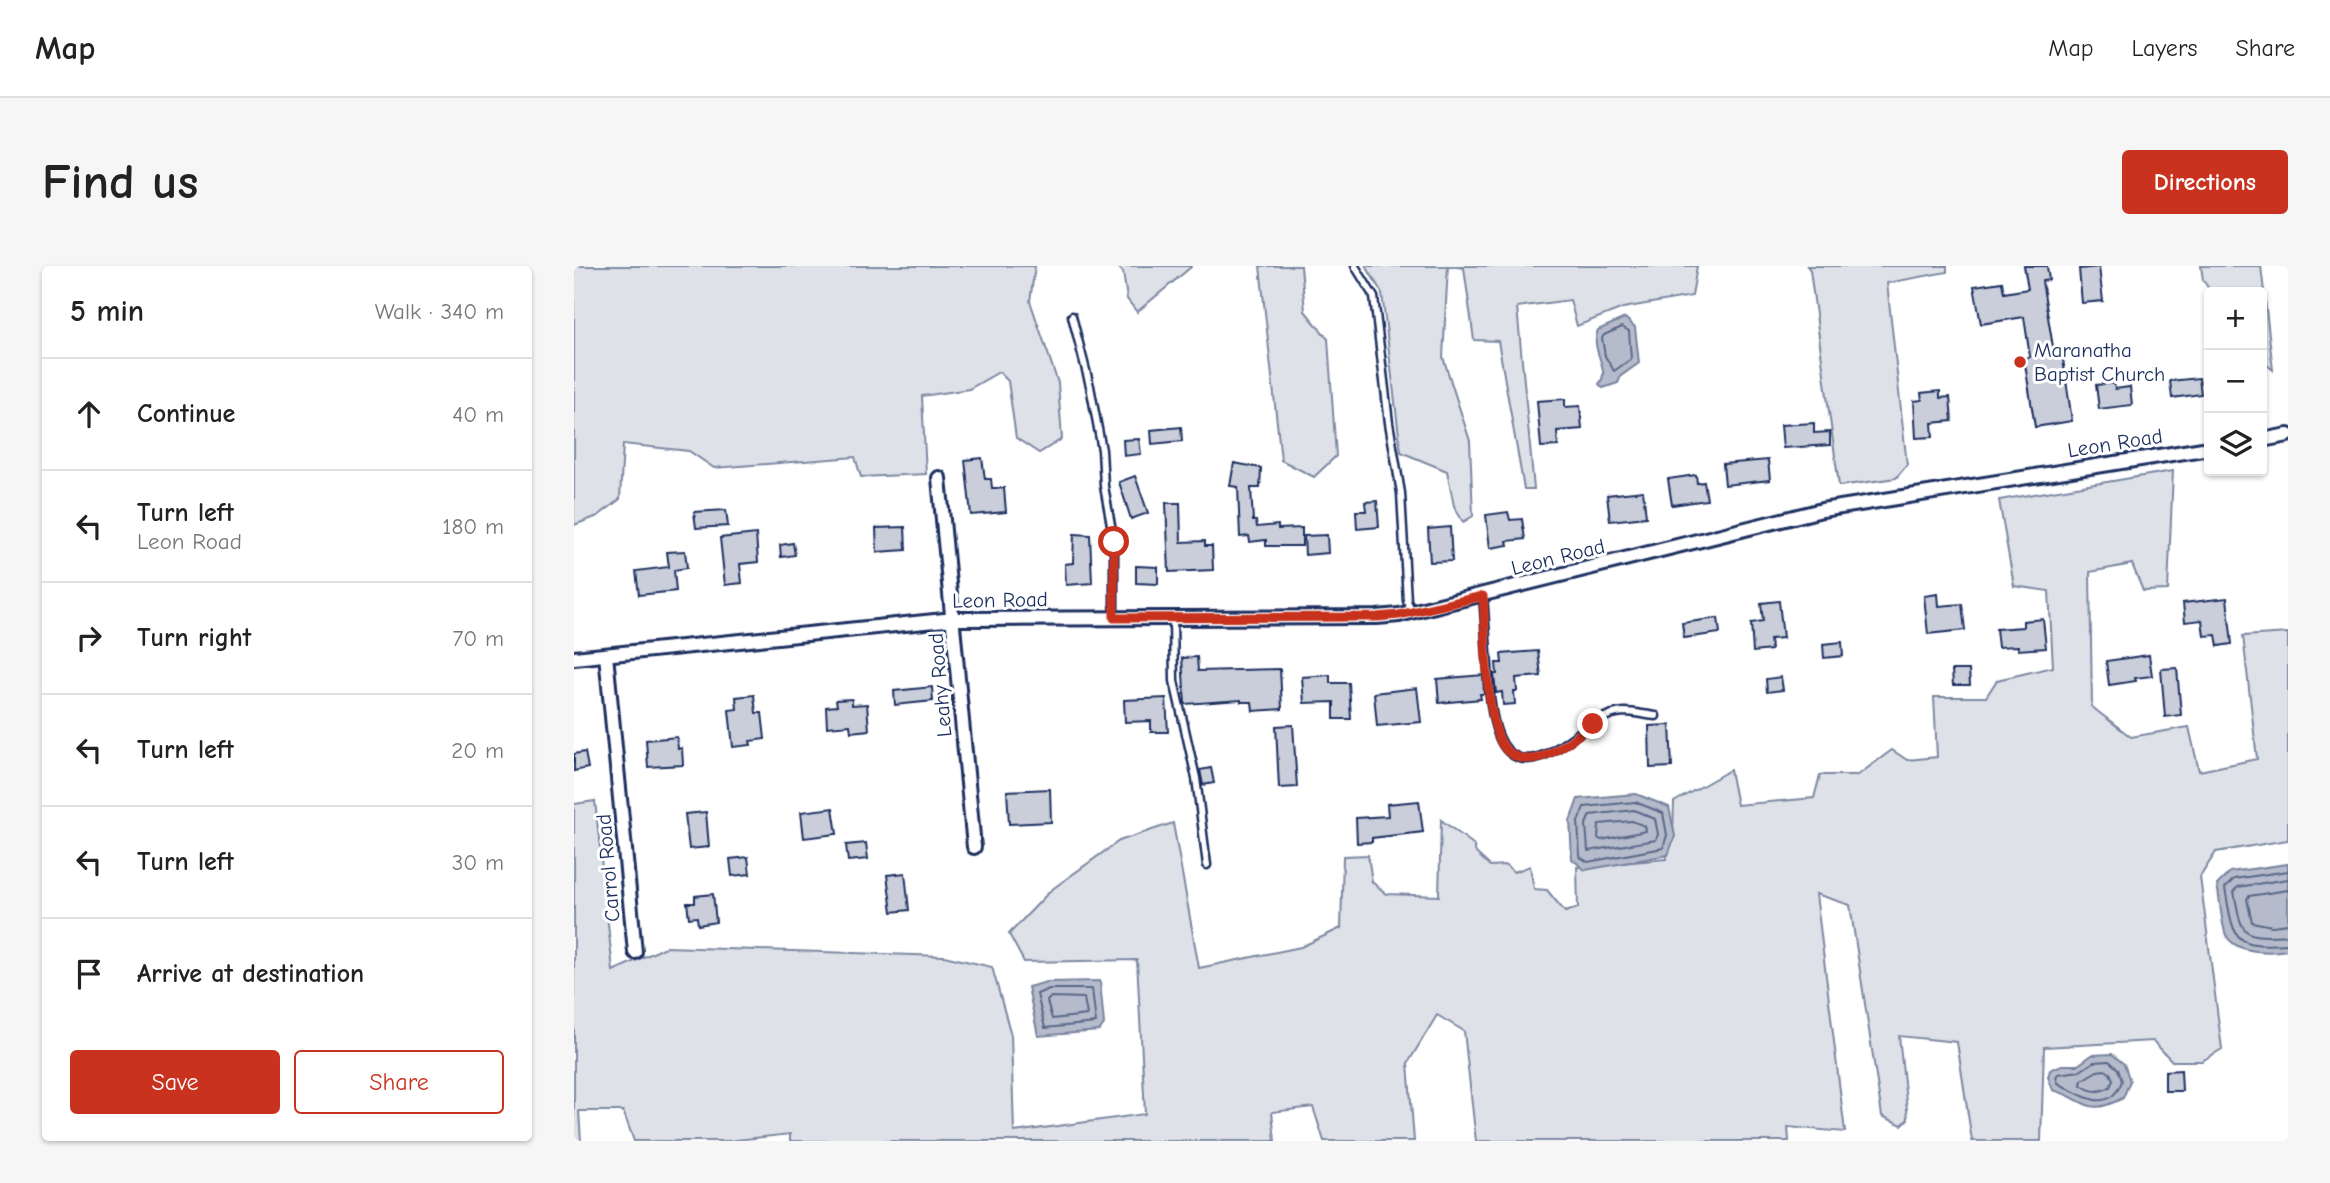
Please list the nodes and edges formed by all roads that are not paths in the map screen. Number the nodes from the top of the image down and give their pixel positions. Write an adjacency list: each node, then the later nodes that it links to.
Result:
1 (1355, 266): 8 (lane)
2 (1072, 316): 9 (lane)
3 (2288, 435): 4 (street)
4 (2267, 439)
5 (2204, 449): 7 (street, Leon Road)
6 (939, 478): 11 (street, Leahy Road)
7 (1483, 596): 8 (street, Leon Road); 14 (lane)
8 (1412, 612): 10 (street, Leon Road)
9 (1114, 618): 10 (street, Leon Road); 11 (street, Leon Road)
10 (1173, 618): 16 (lane)
11 (954, 619): 12 (street, Leon Road); 15 (street, Leahy Road)
12 (606, 655): 13 (street, Leon Road); 17 (street, Carrol Road)
13 (574, 658)
14 (1656, 716)
15 (974, 847)
16 (1207, 865)
17 (635, 952)

